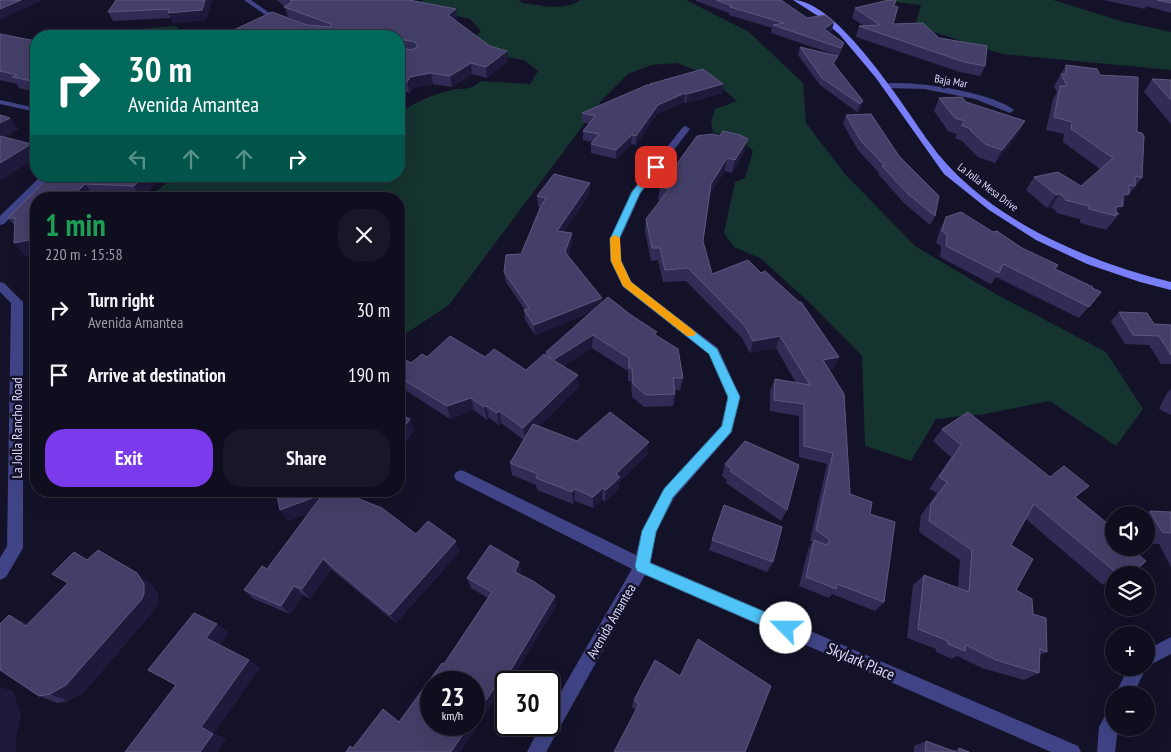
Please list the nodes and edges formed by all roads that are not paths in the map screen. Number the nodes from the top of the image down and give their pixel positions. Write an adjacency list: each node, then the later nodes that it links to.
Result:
1 (247, 0): 3 (street)
2 (796, 0): 4 (street, La Jolla Mesa Drive)
3 (290, 23)
4 (885, 86): 7 (street, Baja Mar); 14 (street, La Jolla Mesa Drive)
5 (0, 102): 6 (street)
6 (30, 109)
7 (1010, 110)
8 (686, 129): 16 (street, Avenida Amantea)
9 (41, 182): 10 (street)
10 (31, 192)
11 (30, 193): 12 (street)
12 (0, 222)
13 (0, 286): 17 (street, La Jolla Rancho Road)
14 (1171, 286)
15 (461, 476): 16 (street, Skylark Place)
16 (642, 566): 21 (street, Avenida Amantea); 22 (street, Skylark Place)
17 (0, 572)
18 (1171, 645): 19 (street)
19 (1155, 654)
20 (1107, 736): 23 (street)
21 (536, 752)
22 (1072, 752)
23 (1106, 752)

